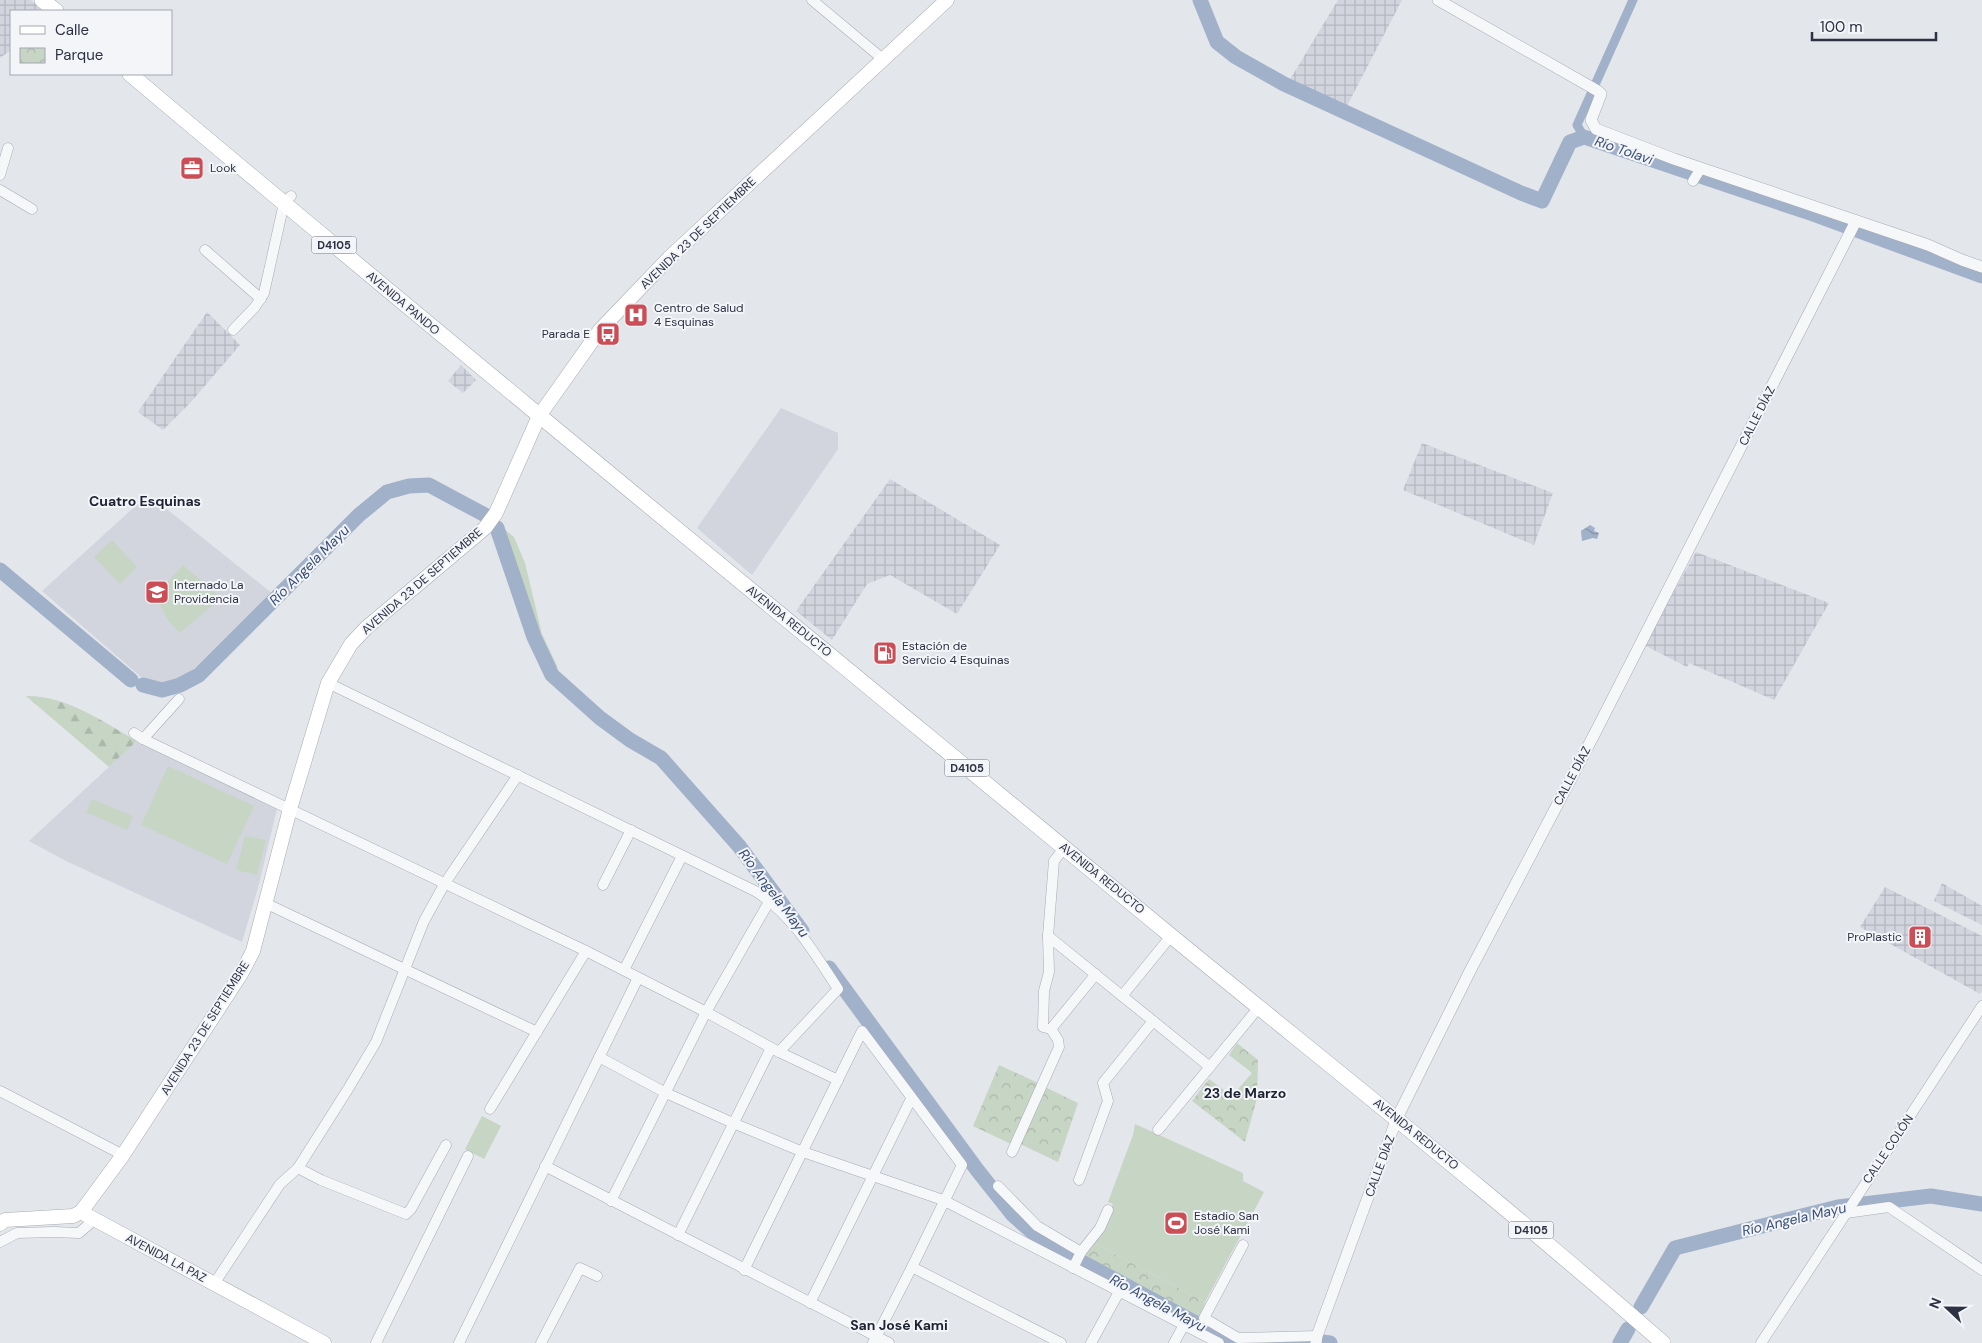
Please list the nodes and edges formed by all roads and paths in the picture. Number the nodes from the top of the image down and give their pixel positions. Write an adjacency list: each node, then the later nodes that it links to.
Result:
1 (42, 0): 5 (main road)
2 (812, 0): 6 (street)
3 (947, 0): 6 (main road, AVENIDA 23 DE SEPTIEMBRE)
4 (1438, 0): 13 (street)
5 (55, 10)
6 (884, 60): 18 (main road, AVENIDA 23 DE SEPTIEMBRE)
7 (131, 75): 11 (main road, AVENIDA PANDO / D4105)
8 (8, 148): 9 (street)
9 (0, 175)
10 (0, 190): 12 (street)
11 (287, 199): 16 (street); 18 (main road, AVENIDA PANDO / D4105)
12 (32, 209)
13 (1853, 228): 15 (street); 54 (street, CALLE DÍAZ)
14 (205, 250): 16 (street)
15 (1982, 267)
16 (261, 299): 17 (street)
17 (233, 330)
18 (539, 416): 19 (main road, AVENIDA 23 DE SEPTIEMBRE); 26 (main road, AVENIDA REDUCTO / D4105)
19 (328, 682): 23 (street); 24 (main road, AVENIDA 23 DE SEPTIEMBRE)
20 (179, 699): 22 (street)
21 (134, 733): 22 (street)
22 (144, 739): 24 (street)
23 (518, 775): 25 (street); 28 (street)
24 (290, 809): 28 (street); 31 (main road, AVENIDA 23 DE SEPTIEMBRE)
25 (631, 830): 27 (street); 29 (street)
26 (1064, 848): 32 (street); 33 (main road, AVENIDA REDUCTO / D4105)
27 (682, 856): 30 (street); 36 (street)
28 (445, 884): 34 (street); 35 (street)
29 (603, 885)
30 (770, 900): 42 (street); 46 (street)
31 (265, 903): 35 (street); 60 (main road, AVENIDA 23 DE SEPTIEMBRE)
32 (1048, 936): 37 (street); 44 (street)
33 (1171, 936): 39 (street); 41 (main road, AVENIDA REDUCTO / D4105)
34 (586, 951): 36 (street); 45 (street)
35 (405, 970): 45 (street); 63 (street)
36 (624, 970): 38 (street)
37 (1096, 974): 39 (street); 44 (street)
38 (638, 978): 42 (street); 47 (street)
39 (1122, 996): 43 (street)
40 (1982, 1006): 71 (street, CALLE COLÓN)
41 (1258, 1007): 48 (street); 54 (main road, AVENIDA REDUCTO / D4105)
42 (706, 1012): 46 (street); 51 (street)
43 (1153, 1021): 48 (street); 65 (street)
44 (1051, 1029): 59 (street)
45 (537, 1032): 53 (street)
46 (775, 1050): 49 (street); 55 (street)
47 (599, 1057): 51 (street); 62 (street)
48 (1210, 1067): 56 (street)
49 (838, 1080): 52 (street); 58 (street)
50 (0, 1091): 60 (street)
51 (666, 1093): 55 (street); 68 (street)
52 (911, 1099): 64 (street); 67 (street)
53 (490, 1110)
54 (1397, 1118): 87 (street, CALLE DÍAZ); 98 (main road, AVENIDA REDUCTO / D4105)
55 (733, 1124): 58 (street); 74 (street)
56 (1158, 1130)
57 (446, 1145): 63 (street)
58 (803, 1152): 64 (street); 80 (street)
59 (1012, 1152)
60 (123, 1155): 70 (main road, AVENIDA 23 DE SEPTIEMBRE)
61 (468, 1156): 90 (street)
62 (545, 1166): 68 (street); 91 (street)
63 (298, 1168): 83 (street)
64 (873, 1175): 67 (street); 85 (street)
65 (1078, 1180)
66 (998, 1186): 77 (street)
67 (943, 1200): 78 (street); 79 (street)
68 (611, 1201): 74 (street)
69 (1108, 1210): 77 (street)
70 (81, 1212): 72 (main road, AVENIDA LA PAZ); 73 (main road)
71 (1846, 1213): 81 (street); 99 (street, CALLE COLÓN)
72 (95, 1219): 75 (street); 83 (main road, AVENIDA LA PAZ)
73 (0, 1224)
74 (678, 1235): 80 (street)
75 (0, 1242)
76 (1243, 1245): 87 (street)
77 (1081, 1252): 79 (street)
78 (912, 1267): 88 (street); 94 (street)
79 (1073, 1268): 84 (street)
80 (744, 1270): 85 (street)
81 (1982, 1270)
82 (597, 1276): 92 (street)
83 (214, 1284): 89 (main road, AVENIDA LA PAZ)
84 (1118, 1292): 86 (street); 95 (street)
85 (810, 1303): 88 (street)
86 (1184, 1325): 96 (street); 97 (street)
87 (1317, 1339)
88 (875, 1340): 93 (street)
89 (324, 1343)
90 (376, 1343)
91 (459, 1343)
92 (541, 1343)
93 (889, 1343)
94 (1060, 1343)
95 (1091, 1343)
96 (1174, 1343)
97 (1219, 1343)
98 (1663, 1343)
99 (1760, 1343)

